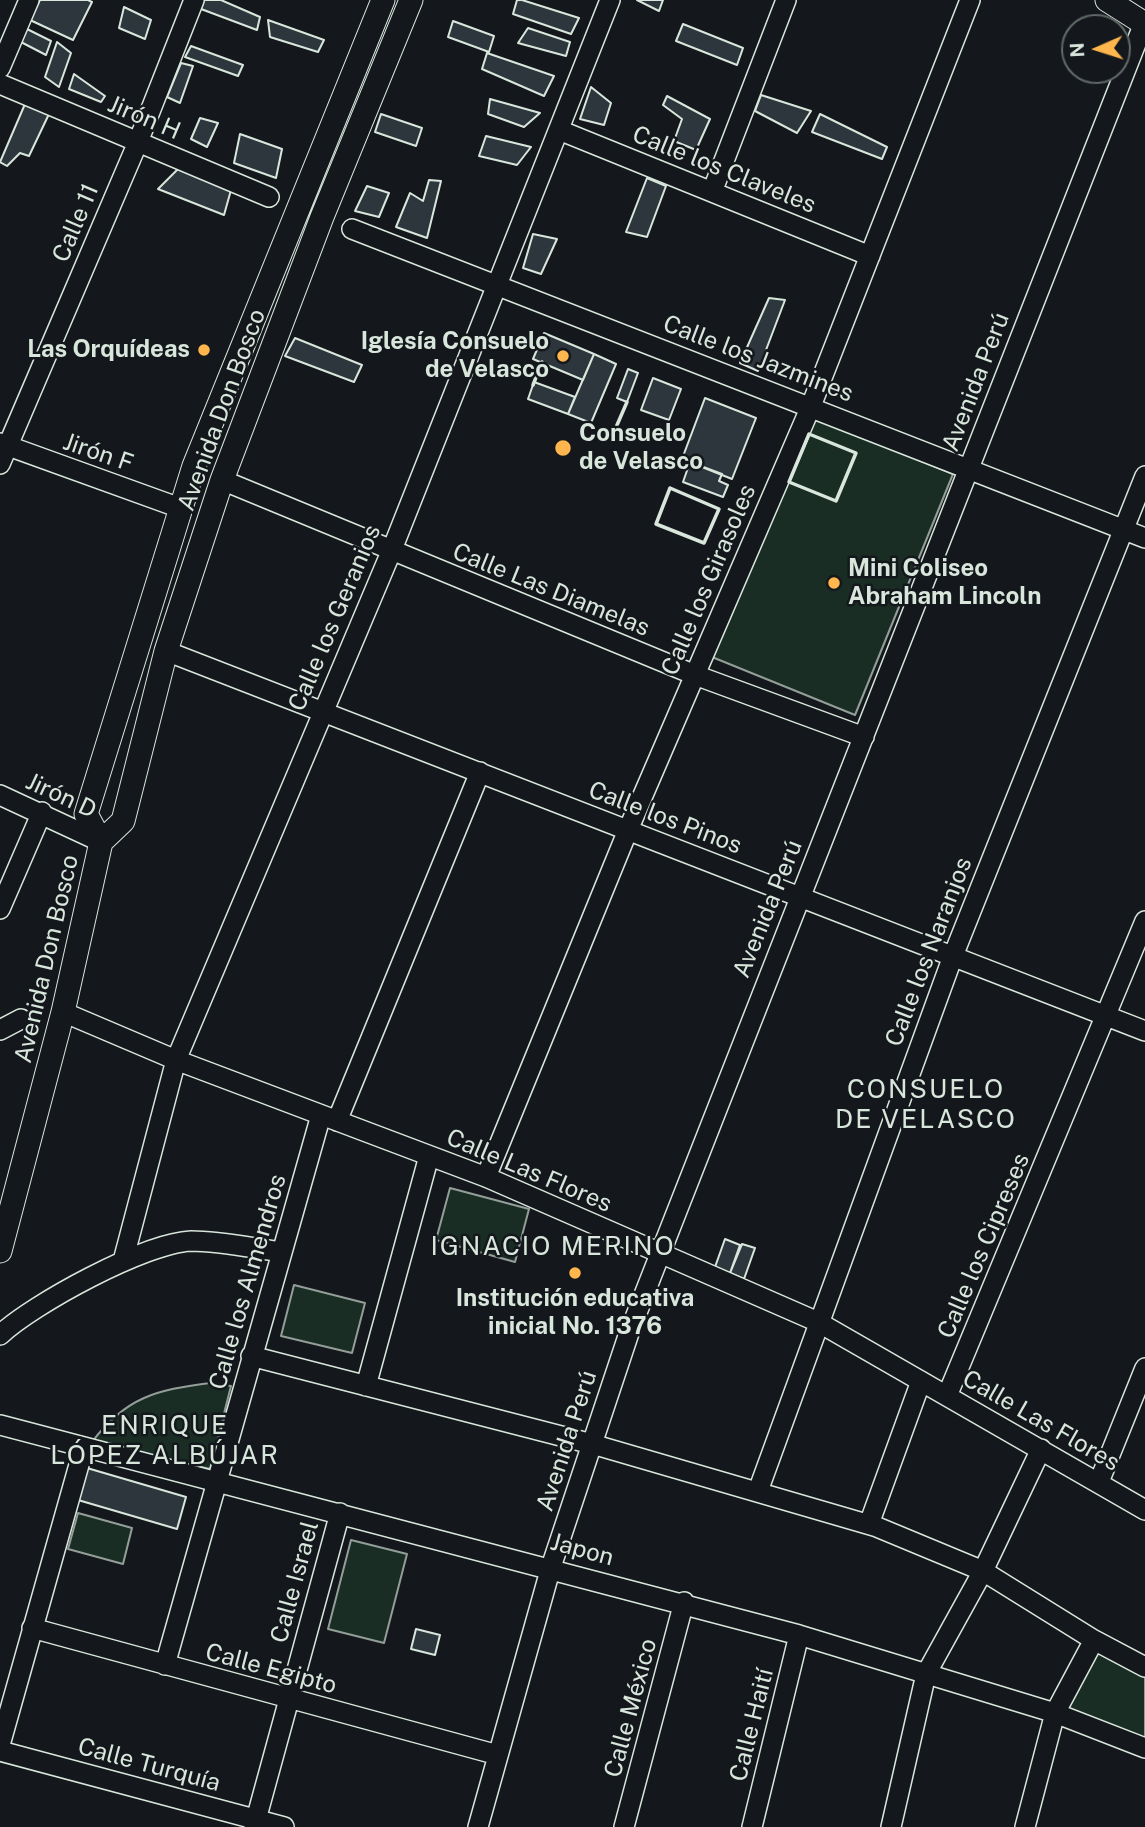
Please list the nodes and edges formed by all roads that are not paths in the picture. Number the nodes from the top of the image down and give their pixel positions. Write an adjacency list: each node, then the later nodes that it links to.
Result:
1 (29, 0): 10 (street)
2 (194, 0): 13 (street, Calle 11)
3 (383, 0): 16 (main road, Avenida Don Bosco)
4 (411, 0): 17 (main road, Avenida Don Bosco)
5 (610, 0): 12 (street, Calle los Geranios)
6 (786, 0): 14 (street)
7 (970, 0): 19 (street, Calle los Girasoles)
8 (1107, 0): 9 (main road)
9 (1144, 24): 23 (street, Avenida Perú)
10 (0, 68)
11 (0, 84): 13 (street, Jirón H)
12 (559, 130): 14 (street, Calle los Claveles); 20 (street, Calle los Geranios)
13 (138, 142): 15 (street, Jirón H); 22 (street, Calle 11)
14 (712, 192): 19 (street, Calle los Claveles)
15 (269, 197)
16 (297, 208): 17 (main road); 26 (main road, Avenida Don Bosco)
17 (322, 217): 25 (main road, Avenida Don Bosco)
18 (352, 229): 20 (street, Calle los Jazmines)
19 (870, 256): 21 (street, Calle los Girasoles)
20 (497, 285): 21 (street, Calle los Jazmines); 29 (street, Calle los Geranios)
21 (811, 406): 23 (street, Calle los Jazmines); 31 (street, Calle los Girasoles)
22 (2, 451): 26 (street, Jirón F)
23 (969, 467): 27 (street, Calle los Jazmines); 33 (street, Avenida Perú)
24 (1145, 476): 27 (street, Calle los Naranjos)
25 (222, 480): 29 (street, Calle Las Diamelas); 30 (main road, Avenida Don Bosco)
26 (180, 508): 38 (main road, Avenida Don Bosco)
27 (1123, 530): 28 (street, Calle los Jazmines); 42 (street, Calle los Naranjos)
28 (1145, 538)
29 (391, 552): 31 (street, Calle Las Diamelas); 32 (street, Calle los Geranios)
30 (166, 651): 32 (street, Calle los Pinos); 38 (main road, Avenida Don Bosco)
31 (695, 675): 33 (street, Calle Las Diamelas); 37 (street, Calle los Girasoles)
32 (323, 711): 34 (street, Calle los Pinos); 48 (street, Calle los Geranios)
33 (864, 737): 39 (street, Avenida Perú)
34 (480, 772): 37 (street, Calle los Pinos); 49 (street, Calle los Almendros)
35 (0, 795): 36 (street, Jirón D)
36 (42, 812): 38 (street, Jirón D); 40 (street)
37 (628, 830): 39 (street, Calle los Pinos); 51 (street, Calle los Girasoles)
38 (101, 842): 43 (main road, Avenida Don Bosco)
39 (799, 896): 42 (street, Calle los Pinos); 54 (street, Avenida Perú)
40 (0, 909)
41 (1145, 921): 44 (street, Calle los Cipreses)
42 (953, 956): 44 (street, Calle los Pinos); 56 (street, Calle los Naranjos)
43 (63, 1012): 48 (street, Calle Las Flores); 52 (main road, Avenida Don Bosco)
44 (1108, 1016): 47 (street, Calle los Pinos); 62 (street, Calle los Cipreses)
45 (21, 1018): 46 (street)
46 (0, 1030)
47 (1145, 1031)
48 (176, 1060): 49 (street, Calle Las Flores); 55 (street, Calle los Geranios)
49 (329, 1118): 50 (street, Calle Las Flores); 53 (street, Calle los Almendros)
50 (429, 1156): 51 (street, Calle Las Flores); 61 (street)
51 (486, 1177): 54 (street, Calle Las Flores)
52 (0, 1251)
53 (281, 1252): 55 (street); 58 (street, Calle los Almendros)
54 (660, 1253): 56 (street, Calle Las Flores); 64 (street, Avenida Perú)
55 (123, 1261): 57 (street)
56 (818, 1322): 60 (street, Calle Las Flores); 69 (street, Calle los Naranjos)
57 (0, 1335)
58 (251, 1356): 61 (street); 67 (street, Calle los Almendros)
59 (1145, 1368): 68 (street)
60 (921, 1381): 62 (street, Calle Las Flores); 72 (street)
61 (366, 1386): 64 (street)
62 (947, 1396): 66 (street, Calle Las Flores)
63 (0, 1425): 65 (street, Japon)
64 (592, 1444): 69 (street); 73 (street, Avenida Perú)
65 (84, 1447): 67 (street, Japon); 76 (street)
66 (1041, 1449): 68 (street, Calle Las Flores); 74 (street)
67 (219, 1481): 71 (street, Japon); 79 (street, Calle los Almendros)
68 (1099, 1482): 70 (street, Calle Las Flores)
69 (758, 1491): 72 (street)
70 (1145, 1510)
71 (340, 1513): 73 (street, Japon); 82 (street, Calle Israel)
72 (869, 1524): 74 (street)
73 (551, 1567): 75 (street, Japon); 87 (street, Avenida Perú)
74 (983, 1571): 78 (street); 81 (street)
75 (684, 1602): 77 (street, Japon); 91 (street, Calle México)
76 (32, 1628): 79 (street, Calle Egipto); 84 (street)
77 (799, 1634): 81 (street, Japon); 92 (street, Calle Haití)
78 (1094, 1640): 80 (street); 83 (street)
79 (165, 1665): 82 (street, Calle Egipto)
80 (1145, 1667)
81 (926, 1674): 83 (street, Japon); 93 (street)
82 (289, 1700): 87 (street, Calle Egipto); 88 (street, Calle Israel)
83 (1055, 1713): 85 (street, Japon); 94 (street)
84 (0, 1745)
85 (1145, 1748)
86 (0, 1751): 88 (street, Calle Turquía)
87 (498, 1755): 90 (street, Avenida Perú)
88 (255, 1823): 89 (street, Calle Turquía)
89 (284, 1827)
90 (478, 1827)
91 (624, 1827)
92 (752, 1827)
93 (891, 1827)
94 (1025, 1827)

